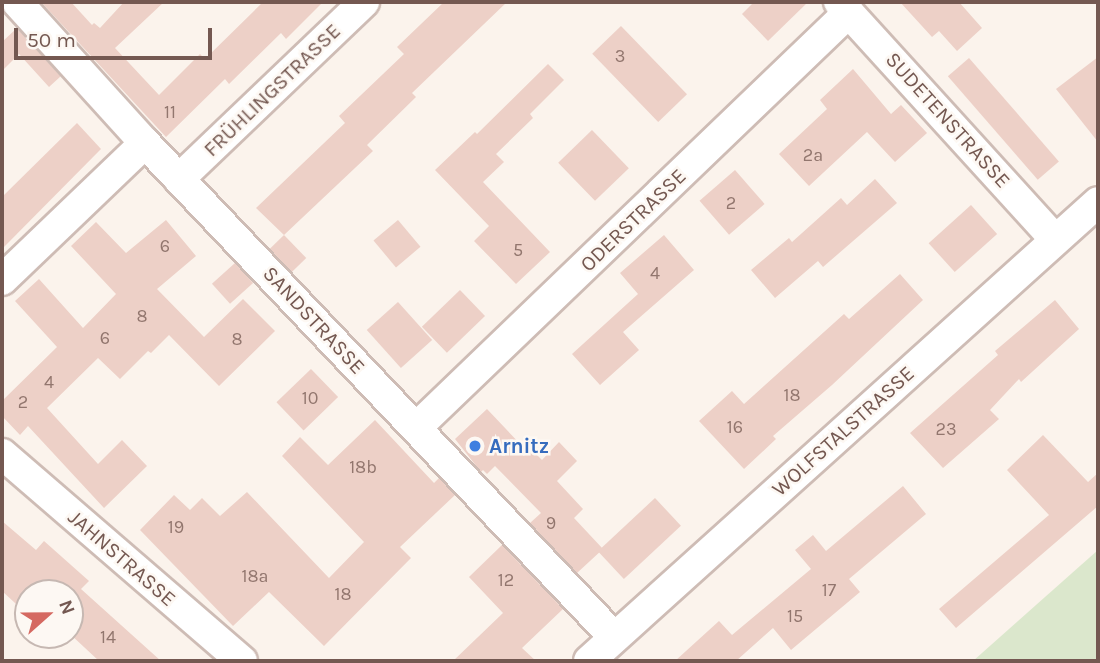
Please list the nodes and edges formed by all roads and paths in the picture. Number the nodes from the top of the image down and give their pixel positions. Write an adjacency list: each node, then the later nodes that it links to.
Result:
1 (17, 2): 4 (street, SANDSTRASSE)
2 (365, 2): 5 (street, FRÜHLINGSTRASSE)
3 (844, 7): 7 (street, SUDETENSTRASSE); 9 (street, ODERSTRASSE)
4 (145, 143): 5 (street, SANDSTRASSE); 8 (street)
5 (179, 178): 9 (street, SANDSTRASSE)
6 (1098, 202): 7 (street, WOLFSTALSTRASSE)
7 (1055, 239): 11 (street, WOLFSTALSTRASSE)
8 (2, 280)
9 (416, 428): 11 (street, SANDSTRASSE)
10 (2, 454): 12 (street, JAHNSTRASSE)
11 (614, 637): 13 (street, WOLFSTALSTRASSE)
12 (242, 661)
13 (589, 661)

